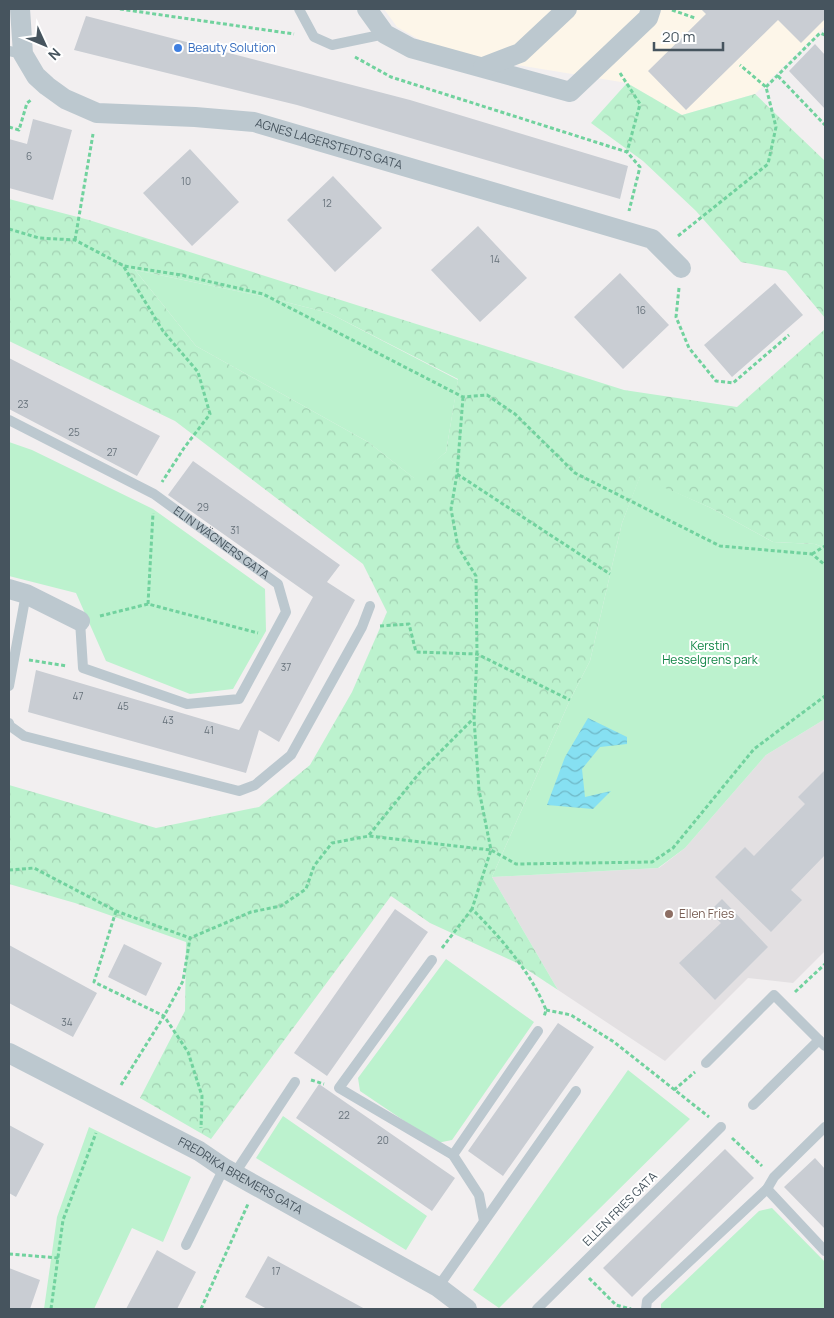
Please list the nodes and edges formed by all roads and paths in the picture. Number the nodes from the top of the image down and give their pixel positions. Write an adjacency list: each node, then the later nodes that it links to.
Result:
1 (20, 9): 13 (street, AGNES LAGERSTEDTS GATA)
2 (120, 9): 11 (path)
3 (299, 9): 11 (lane)
4 (366, 9): 9 (street)
5 (567, 9): 16 (street)
6 (651, 9): 14 (street)
7 (667, 9): 8 (path)
8 (694, 18)
9 (384, 34): 12 (lane); 16 (street)
10 (825, 35): 17 (path)
11 (314, 37): 12 (lane)
12 (332, 45): 23 (path)
13 (16, 53): 18 (street, AGNES LAGERSTEDTS GATA)
14 (608, 56): 16 (street); 23 (path)
15 (740, 65): 19 (path)
16 (483, 68)
17 (778, 76): 19 (path); 21 (path)
18 (47, 86): 20 (street, AGNES LAGERSTEDTS GATA); 22 (path)
19 (766, 87): 27 (path)
20 (97, 113): 25 (street, AGNES LAGERSTEDTS GATA); 26 (path)
21 (825, 124)
22 (9, 127)
23 (627, 152): 25 (path)
24 (9, 229): 26 (path)
25 (624, 231): 27 (street, AGNES LAGERSTEDTS GATA)
26 (75, 240): 28 (path)
27 (662, 249): 29 (street, AGNES LAGERSTEDTS GATA)
28 (124, 266): 31 (path); 34 (path)
29 (680, 268): 30 (path)
30 (789, 335)
31 (463, 397): 33 (path); 36 (path)
32 (9, 420): 34 (lane, ELIN WÄGNERS GATA)
33 (457, 474): 38 (path); 45 (path)
34 (154, 494): 40 (path); 44 (lane, ELIN WÄGNERS GATA)
35 (825, 546): 36 (path)
36 (812, 554): 37 (path)
37 (825, 565)
38 (610, 574)
39 (18, 591): 42 (street); 46 (lane)
40 (148, 604): 42 (path); 44 (path)
41 (370, 606): 43 (lane)
42 (80, 621): 47 (lane)
43 (362, 628): 45 (path); 52 (lane)
44 (273, 637): 47 (lane, ELIN WÄGNERS GATA)
45 (477, 654): 50 (path); 51 (path)
46 (14, 658): 47 (path); 48 (lane)
47 (83, 668)
48 (9, 686)
49 (825, 697): 54 (path)
50 (570, 700)
51 (474, 719): 53 (path); 54 (path)
52 (9, 723)
53 (369, 836): 54 (path); 58 (path)
54 (491, 850): 56 (path)
55 (9, 870): 57 (path)
56 (472, 910): 59 (path); 62 (path)
57 (116, 911): 58 (path); 63 (path)
58 (190, 938): 63 (path)
59 (432, 960): 70 (lane)
60 (825, 964): 61 (path)
61 (782, 1004): 65 (lane); 67 (lane)
62 (546, 1010): 64 (path); 71 (path)
63 (164, 1016): 69 (path); 77 (path)
64 (538, 1031): 78 (lane)
65 (822, 1043): 73 (lane)
66 (9, 1053): 77 (street, FREDRIKA BREMERS GATA)
67 (706, 1063): 71 (path)
68 (295, 1082): 70 (path); 79 (lane)
69 (121, 1085)
70 (339, 1088): 78 (lane)
71 (674, 1090): 74 (path)
72 (576, 1091): 83 (lane)
73 (753, 1105)
74 (721, 1127): 80 (path); 88 (lane, ELLEN FRIES GATA)
75 (825, 1127): 80 (lane)
76 (96, 1133): 87 (path)
77 (199, 1150): 79 (street, FREDRIKA BREMERS GATA)
78 (454, 1155): 83 (lane)
79 (229, 1170): 81 (street, FREDRIKA BREMERS GATA); 84 (lane)
80 (774, 1177): 82 (lane)
81 (256, 1186): 89 (street, FREDRIKA BREMERS GATA); 92 (path)
82 (767, 1189): 85 (lane); 95 (lane)
83 (484, 1221): 89 (lane)
84 (186, 1245)
85 (825, 1251)
86 (9, 1254): 87 (path)
87 (59, 1258): 91 (path)
88 (579, 1268): 90 (lane, ELLEN FRIES GATA); 94 (path)
89 (438, 1287): 93 (street, FREDRIKA BREMERS GATA)
90 (540, 1308)
91 (51, 1309)
92 (201, 1309)
93 (467, 1309)
94 (632, 1309)
95 (646, 1309)

